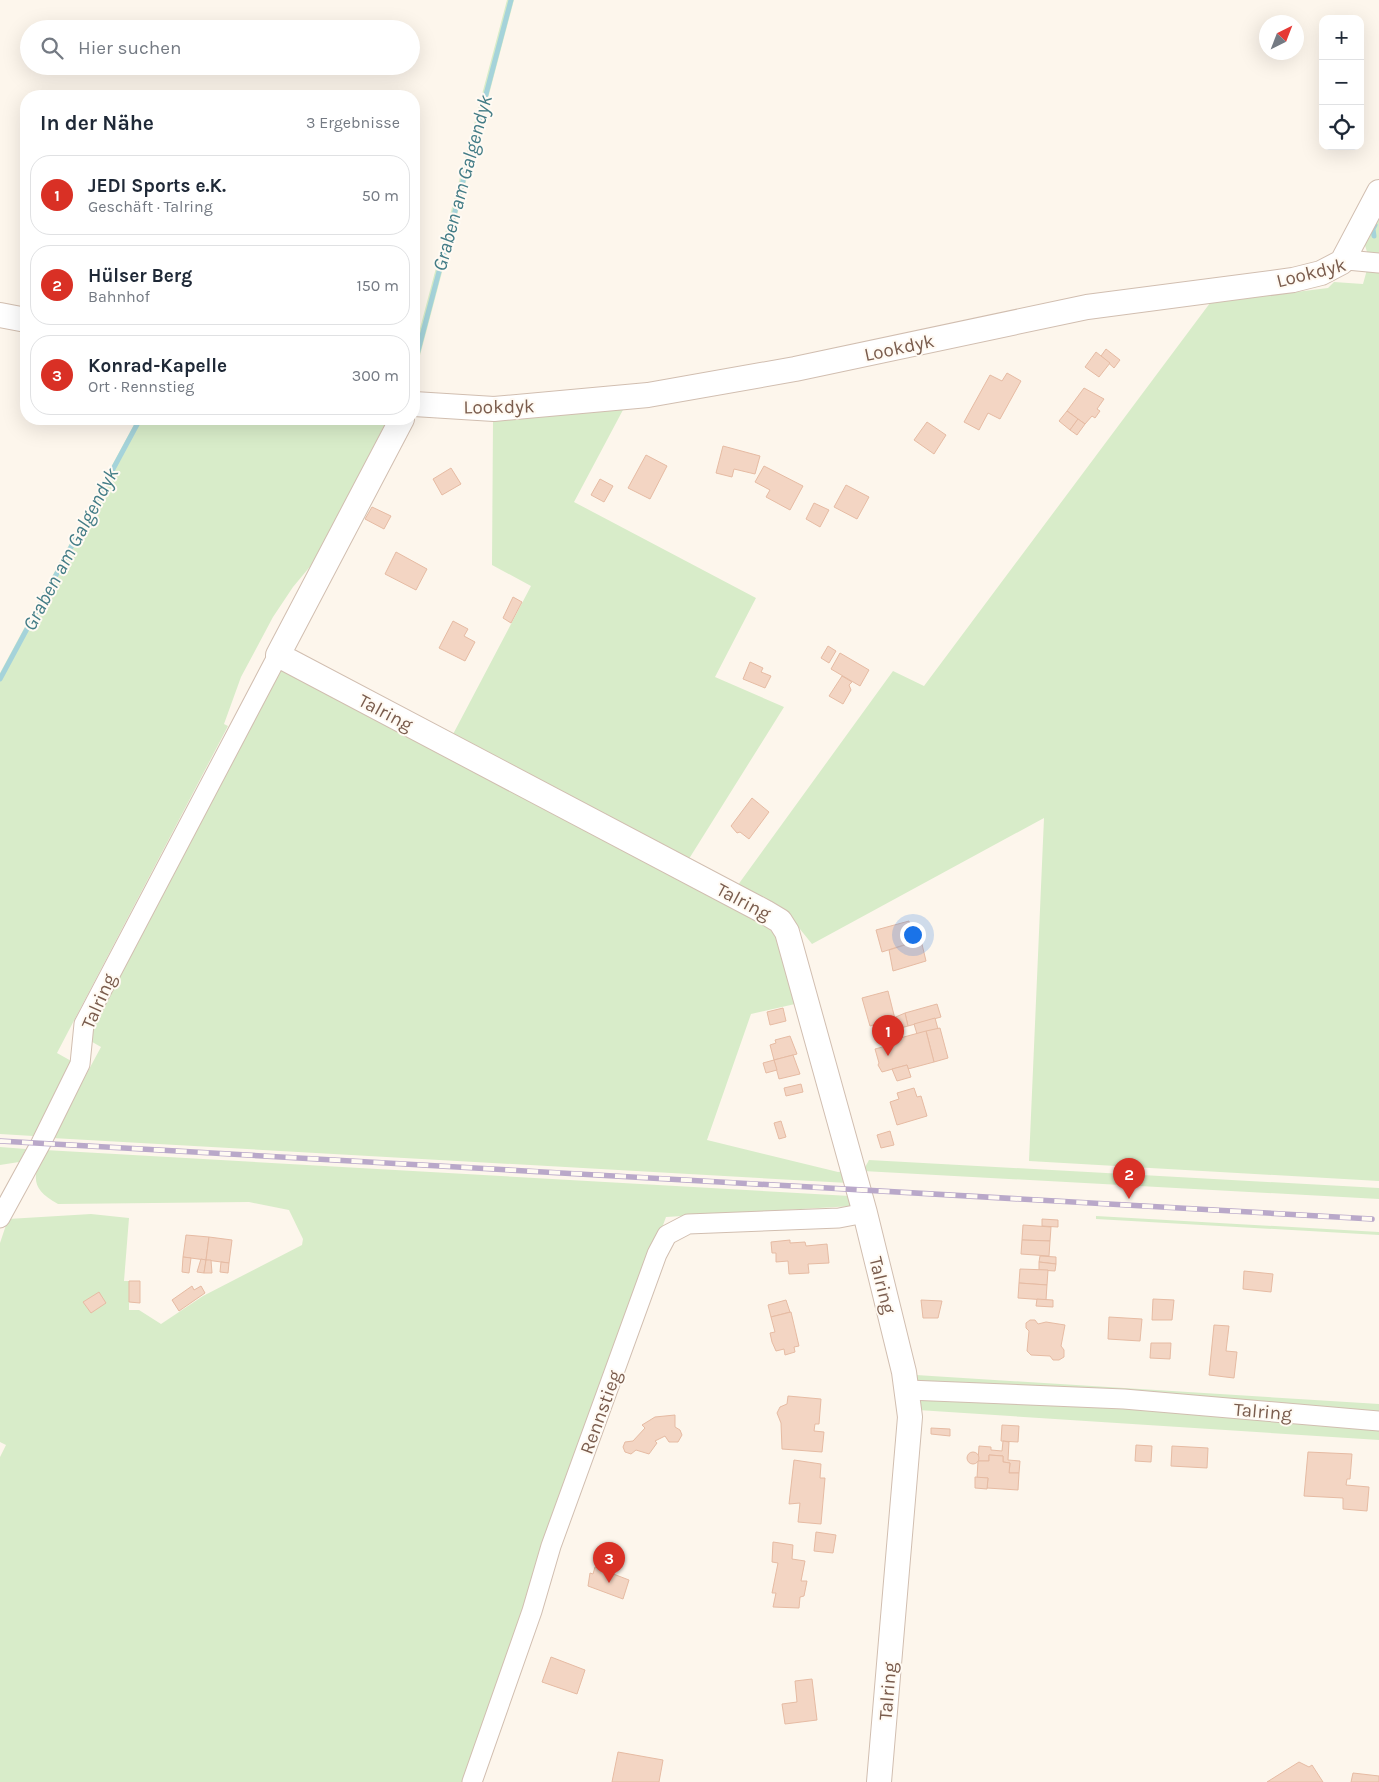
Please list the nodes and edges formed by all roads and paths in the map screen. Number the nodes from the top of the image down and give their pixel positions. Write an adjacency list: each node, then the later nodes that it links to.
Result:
1 (1379, 192): 2 (street)
2 (1342, 262): 3 (street, Lookdyk); 6 (street, Lookdyk)
3 (1379, 263)
4 (0, 315): 5 (street)
5 (20, 319)
6 (420, 404)
7 (399, 425): 8 (street, Talring)
8 (278, 655): 9 (street, Talring); 10 (street, Talring)
9 (865, 1213): 11 (street, Talring); 13 (street, Rennstieg)
10 (0, 1218)
11 (908, 1390): 12 (street, Talring); 14 (street, Talring)
12 (1379, 1421)
13 (472, 1782)
14 (879, 1782)

